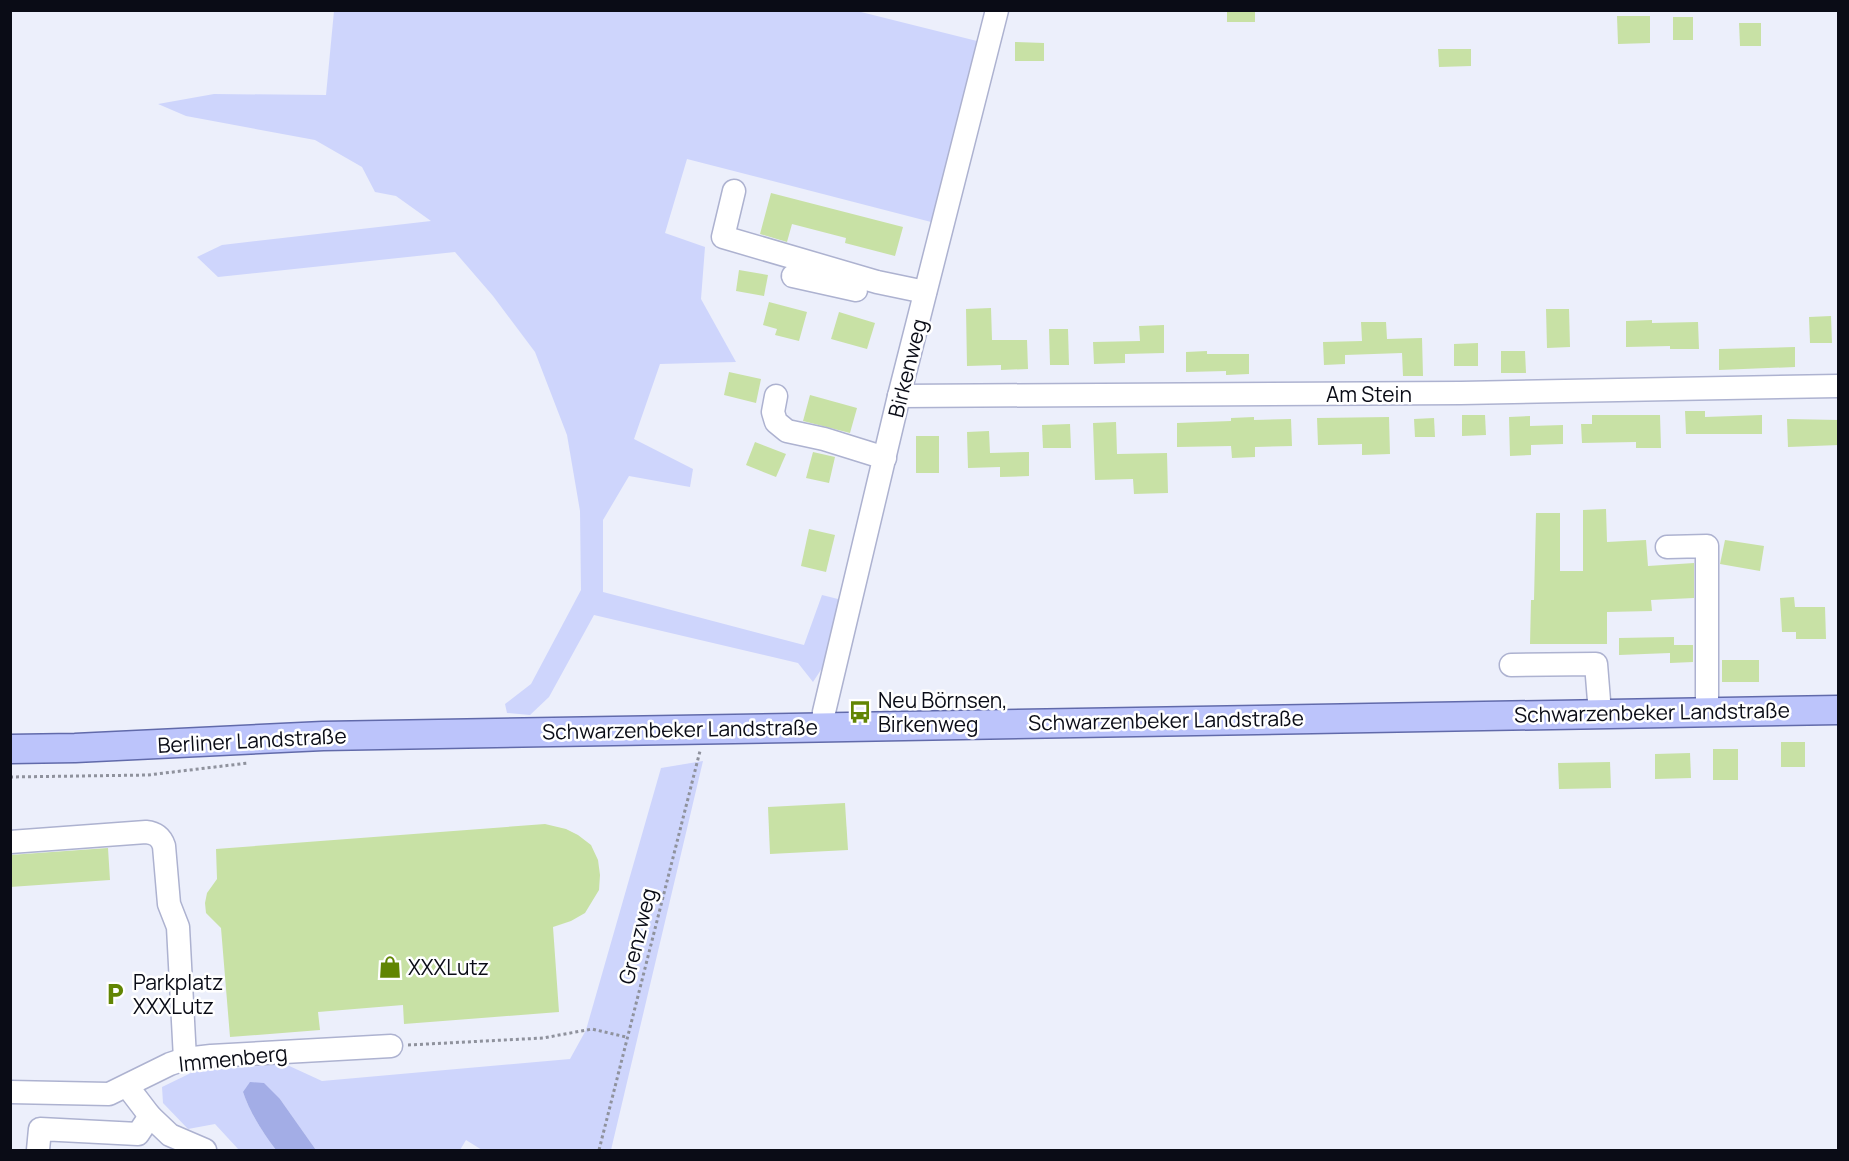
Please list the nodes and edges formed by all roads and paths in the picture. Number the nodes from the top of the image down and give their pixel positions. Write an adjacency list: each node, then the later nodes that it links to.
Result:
1 (997, 10): 4 (street, Birkenweg)
2 (734, 191): 4 (street)
3 (793, 276): 4 (street)
4 (924, 299): 7 (street, Birkenweg)
5 (1839, 386): 7 (street, Am Stein)
6 (776, 396): 8 (street)
7 (899, 396): 8 (street, Birkenweg)
8 (885, 458): 14 (street, Birkenweg)
9 (1666, 547): 12 (street)
10 (1511, 665): 13 (street)
11 (1839, 710): 12 (main road, Schwarzenbeker Landstraße)
12 (1707, 711): 13 (main road, Schwarzenbeker Landstraße)
13 (1600, 713): 14 (main road, Schwarzenbeker Landstraße)
14 (823, 726): 15 (main road, Schwarzenbeker Landstraße)
15 (706, 729): 16 (main road, Schwarzenbeker Landstraße); 19 (path, Grenzweg)
16 (493, 732): 17 (main road, Berliner Landstraße)
17 (13, 749)
18 (10, 842): 21 (street)
19 (626, 1037): 20 (path); 28 (path, Grenzweg)
20 (391, 1046): 21 (street, Immenberg)
21 (185, 1059): 22 (street, Immenberg)
22 (127, 1086): 23 (street, Immenberg); 24 (street)
23 (10, 1092)
24 (150, 1116): 25 (street); 26 (street)
25 (167, 1143): 27 (street)
26 (39, 1150)
27 (205, 1150)
28 (599, 1150)

